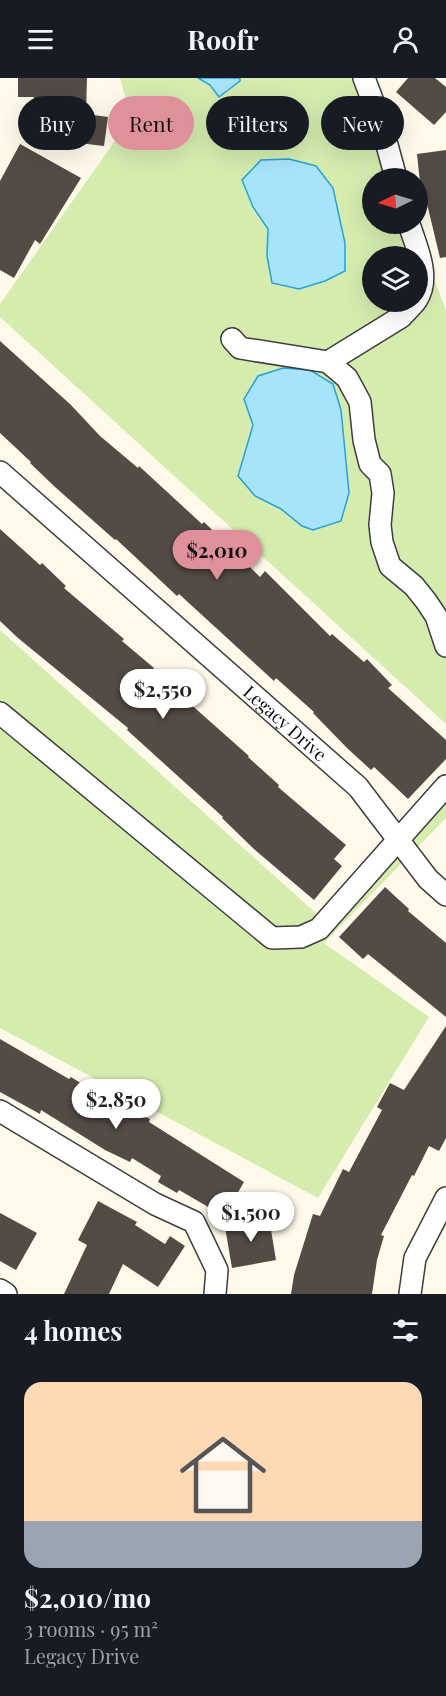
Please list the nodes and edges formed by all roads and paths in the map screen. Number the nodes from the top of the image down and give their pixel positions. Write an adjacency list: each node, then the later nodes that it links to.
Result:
1 (364, 78): 2 (street)
2 (393, 168)
3 (405, 312): 5 (street)
4 (232, 339): 5 (street)
5 (328, 362): 7 (street)
6 (0, 472): 10 (street, Legacy Drive)
7 (446, 646)
8 (0, 713): 10 (street)
9 (446, 786): 10 (street)
10 (398, 839): 11 (street, Legacy Drive)
11 (446, 896)
12 (0, 1111): 16 (street)
13 (446, 1198): 17 (street)
14 (0, 1290): 15 (street)
15 (6, 1294)
16 (215, 1294)
17 (410, 1294)

